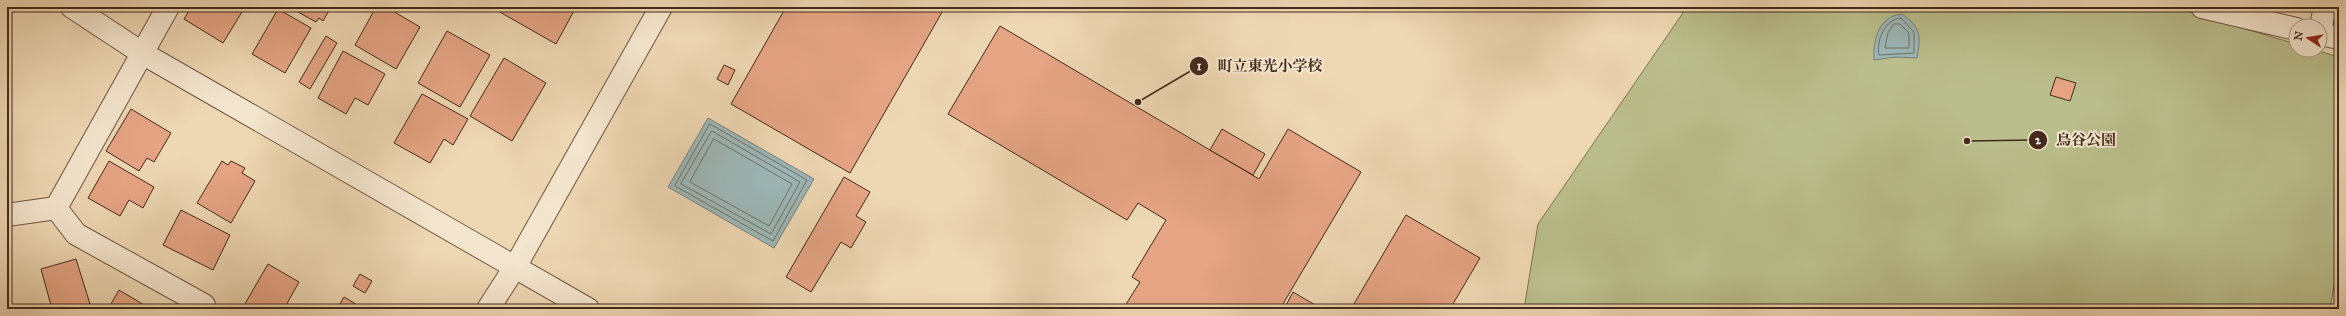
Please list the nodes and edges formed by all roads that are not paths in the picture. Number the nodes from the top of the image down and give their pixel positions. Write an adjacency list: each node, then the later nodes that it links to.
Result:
1 (72, 7): 10 (street)
2 (168, 7): 10 (street)
3 (661, 7): 13 (street)
4 (2202, 7): 7 (street)
5 (2325, 7): 6 (street)
6 (2323, 18)
7 (2288, 26)
8 (2328, 36): 9 (street)
9 (2339, 38)
10 (142, 54): 11 (street); 13 (street)
11 (56, 208): 12 (street); 14 (street)
12 (7, 215)
13 (515, 267): 15 (street); 16 (street)
14 (202, 309)
15 (488, 309)
16 (588, 309)

